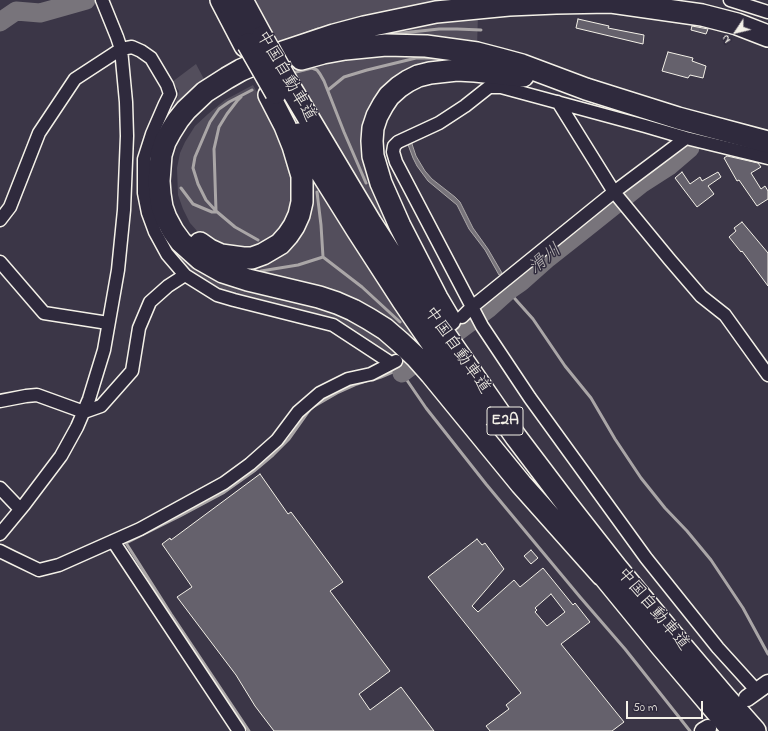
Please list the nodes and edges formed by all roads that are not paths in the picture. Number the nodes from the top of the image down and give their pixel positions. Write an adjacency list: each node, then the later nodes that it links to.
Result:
1 (102, 0): 10 (street)
2 (221, 0): 9 (highway)
3 (225, 0): 9 (highway, 中国自動車道 / E2A)
4 (242, 0): 9 (highway, 中国自動車道 / E2A)
5 (730, 0): 7 (street)
6 (603, 1): 8 (highway); 33 (highway)
7 (768, 12)
8 (768, 36)
9 (252, 42): 12 (highway, 中国自動車道 / E2A, bridge)
10 (121, 50): 18 (street); 20 (street); 23 (street)
11 (563, 81): 12 (highway); 15 (highway); 27 (highway)
12 (278, 92): 27 (highway, 中国自動車道 / E2A); 33 (highway, 中国自動車道 / E2A)
13 (558, 102): 14 (street); 17 (street); 21 (street)
14 (686, 138): 16 (street); 17 (street)
15 (768, 142)
16 (768, 158)
17 (614, 192): 21 (street); 24 (street)
18 (0, 220)
19 (0, 262): 23 (street)
20 (185, 275): 26 (street); 31 (street)
21 (472, 307): 22 (street); 34 (street)
22 (462, 316)
23 (108, 323): 26 (street)
24 (768, 375)
25 (0, 401): 26 (street)
26 (84, 412): 29 (street)
27 (535, 462): 37 (highway, 中国自動車道 / E2A)
28 (0, 488): 29 (street)
29 (20, 509): 30 (street)
30 (0, 534)
31 (113, 541): 32 (street); 35 (street)
32 (0, 551)
33 (602, 575): 36 (highway, 中国自動車道 / E2A)
34 (757, 690)
35 (239, 731)
36 (734, 731)
37 (755, 731)

